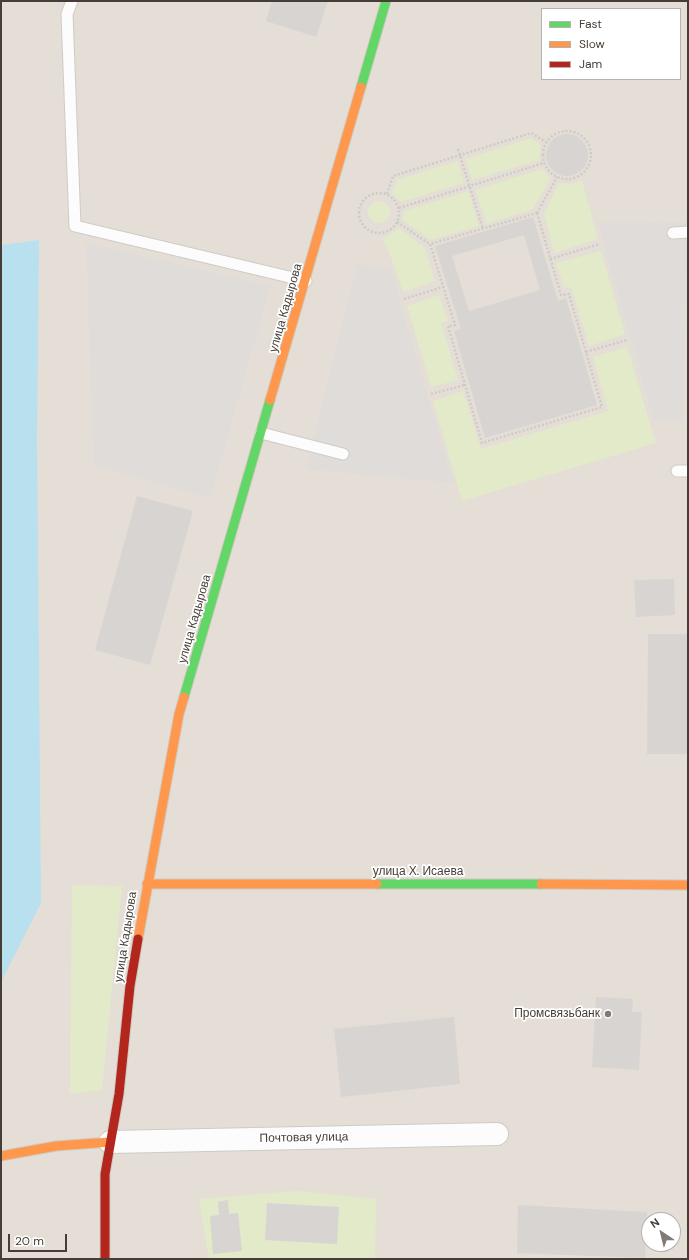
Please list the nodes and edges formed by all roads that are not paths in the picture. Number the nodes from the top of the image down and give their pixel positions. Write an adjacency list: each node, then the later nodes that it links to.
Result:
1 (72, 1): 5 (lane)
2 (386, 1): 5 (main road, улица Кадырова)
3 (673, 232): 4 (lane)
4 (688, 232)
5 (306, 281): 6 (main road, улица Кадырова)
6 (261, 434): 7 (lane); 8 (main road, улица Кадырова)
7 (343, 454)
8 (147, 884): 9 (main road, улица Х. Исаева); 11 (main road, улица Кадырова)
9 (688, 886)
10 (497, 1134): 11 (street, Почтовая улица)
11 (110, 1142): 12 (main road); 13 (main road, улица Кадырова)
12 (1, 1156)
13 (105, 1259)

